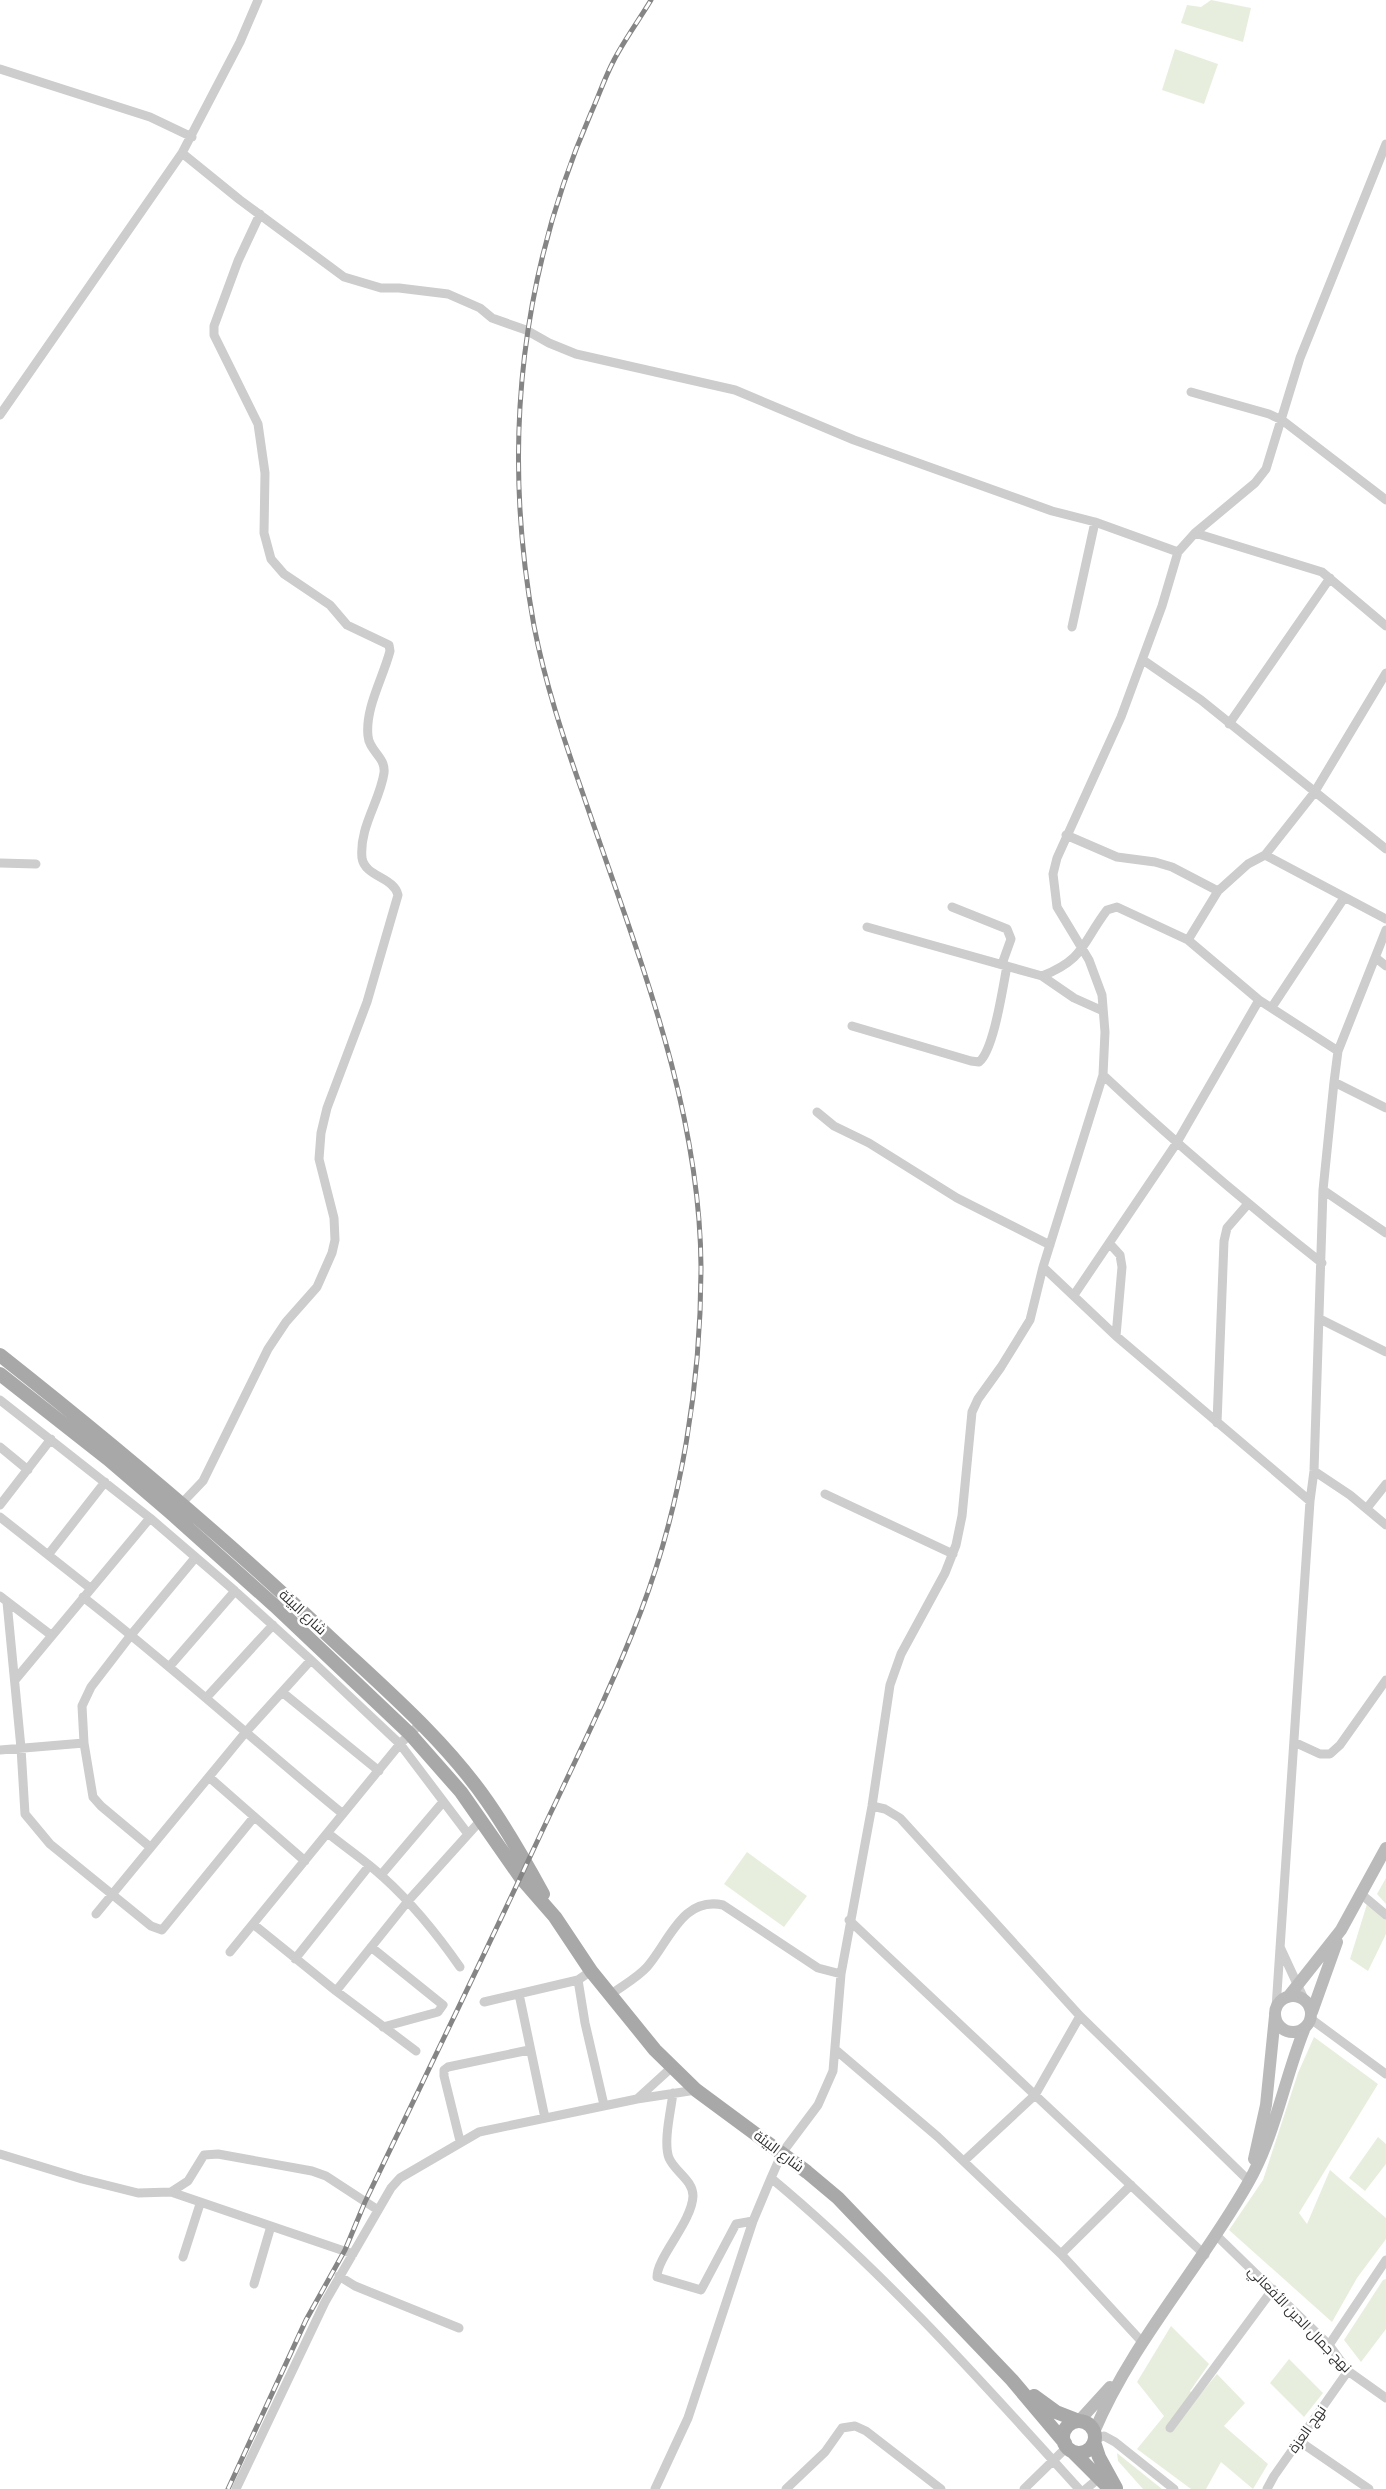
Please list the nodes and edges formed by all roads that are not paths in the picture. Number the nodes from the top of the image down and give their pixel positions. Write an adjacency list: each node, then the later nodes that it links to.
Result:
1 (258, 0): 3 (street)
2 (0, 68): 3 (street)
3 (192, 136): 5 (street)
4 (1386, 144): 9 (street)
5 (182, 154): 6 (street); 8 (street)
6 (260, 214): 11 (street); 71 (street)
7 (1191, 392): 9 (street)
8 (0, 415)
9 (1282, 420): 10 (street); 12 (street)
10 (1386, 500)
11 (1095, 522): 13 (street); 16 (street)
12 (1195, 533): 13 (street); 14 (street)
13 (1178, 552): 17 (street)
14 (1330, 578): 15 (street); 19 (street)
15 (1386, 626)
16 (1072, 627)
17 (1142, 660): 19 (street); 21 (street)
18 (1386, 673): 20 (street)
19 (1229, 724): 20 (street)
20 (1314, 792): 22 (street); 23 (street)
21 (1066, 835): 26 (street); 33 (street)
22 (1386, 849)
23 (1265, 855): 26 (street); 27 (street)
24 (0, 863): 25 (street)
25 (36, 864)
26 (1218, 890): 32 (street)
27 (1344, 898): 29 (street); 39 (street)
28 (952, 907): 35 (street)
29 (1386, 919)
30 (867, 927): 35 (street)
31 (1386, 930): 34 (street)
32 (1188, 940): 33 (street); 38 (street)
33 (1084, 948): 37 (street); 40 (street)
34 (1376, 958): 36 (street); 42 (street)
35 (1004, 965): 37 (street); 41 (street)
36 (1386, 966)
37 (1042, 976): 40 (street)
38 (1260, 1000): 39 (street); 47 (street)
39 (1272, 1007): 42 (street)
40 (1103, 1011): 43 (street)
41 (852, 1026)
42 (1338, 1051): 44 (street)
43 (1103, 1075): 47 (street); 52 (street)
44 (1334, 1082): 45 (street); 48 (street)
45 (1386, 1108)
46 (817, 1112): 52 (street)
47 (1176, 1144): 49 (street); 51 (street)
48 (1323, 1190): 50 (street); 53 (street)
49 (1248, 1205): 53 (street); 62 (street)
50 (1386, 1233)
51 (1110, 1244): 55 (street); 57 (street)
52 (1050, 1245): 54 (street)
53 (1322, 1263): 56 (street)
54 (1043, 1267): 55 (street); 77 (street)
55 (1074, 1296): 57 (street)
56 (1320, 1319): 58 (street); 66 (street)
57 (1116, 1336): 62 (street)
58 (1386, 1352)
59 (0, 1355): 71 (main road, شارع البيئة)
60 (0, 1374): 95 (main road, شارع البيئة)
61 (0, 1400): 63 (street)
62 (1216, 1423): 70 (street)
63 (51, 1439): 65 (street); 67 (street)
64 (0, 1447): 65 (street)
65 (28, 1470): 72 (street)
66 (1314, 1471): 70 (street); 73 (street)
67 (105, 1482): 75 (street); 78 (street)
68 (1386, 1484): 73 (street)
69 (825, 1494): 77 (street)
70 (1310, 1501): 96 (street)
71 (182, 1503): 93 (main road, شارع البيئة)
72 (0, 1505)
73 (1367, 1508): 76 (street)
74 (0, 1517): 78 (street)
75 (150, 1518): 79 (street); 80 (street)
76 (1386, 1525)
77 (953, 1554): 103 (street)
78 (48, 1555): 80 (street)
79 (195, 1558): 81 (street); 85 (street)
80 (90, 1588): 82 (street)
81 (235, 1591): 84 (street); 88 (street)
82 (83, 1597): 85 (street); 86 (street)
83 (4, 1599): 86 (street); 89 (street)
84 (273, 1626): 87 (street); 92 (street)
85 (131, 1634): 88 (street); 97 (street)
86 (51, 1635): 89 (street)
87 (310, 1660): 91 (street); 95 (street)
88 (170, 1667): 92 (street)
89 (15, 1680): 98 (street)
90 (1386, 1680): 96 (street)
91 (282, 1692): 94 (street); 100 (street)
92 (206, 1698): 94 (street)
93 (421, 1723): 95 (street); 119 (main road, شارع البيئة)
94 (245, 1733): 101 (street); 104 (street)
95 (405, 1739): 100 (street); 102 (street); 106 (main road, شارع البيئة)
96 (1294, 1742): 123 (street)
97 (84, 1743): 98 (street); 109 (street)
98 (22, 1748): 99 (street); 114 (street)
99 (0, 1750)
100 (379, 1771): 104 (street)
101 (210, 1777): 105 (street); 109 (street)
102 (443, 1802): 108 (street); 113 (street)
103 (872, 1806): 120 (street); 139 (street)
104 (343, 1814): 107 (street)
105 (254, 1817): 111 (street); 114 (street)
106 (481, 1820): 108 (street); 119 (main road, شارع البيئة)
107 (329, 1834): 111 (street); 112 (street)
108 (468, 1834): 116 (street)
109 (150, 1847): 114 (street)
110 (1386, 1848): 115 (street)
111 (305, 1861): 121 (street)
112 (369, 1866): 113 (street); 126 (street)
113 (381, 1875): 116 (street)
114 (112, 1894): 117 (street)
115 (1361, 1894): 118 (street); 122 (street)
116 (408, 1901): 124 (street); 127 (street)
117 (96, 1914)
118 (1386, 1915)
119 (555, 1917): 128 (main road, شارع البيئة)
120 (849, 1920): 129 (street); 149 (street)
121 (253, 1924): 125 (street); 126 (street)
122 (1341, 1930): 131 (street); 140 (street)
123 (1280, 1945): 131 (street); 138 (street)
124 (371, 1947): 132 (street); 141 (street)
125 (230, 1952)
126 (295, 1960): 132 (street)
127 (460, 1967)
128 (591, 1971): 130 (street); 134 (main road, شارع البيئة)
129 (841, 1974): 134 (street); 144 (street)
130 (578, 1980): 133 (street); 151 (street)
131 (1296, 1986): 135 (street); 136 (street)
132 (336, 1991): 141 (street)
133 (519, 1994): 137 (street); 142 (street)
134 (610, 1995): 145 (main road, شارع البيئة)
135 (1288, 1997): 136 (street); 138 (street)
136 (1304, 1999): 140 (street)
137 (484, 2002)
138 (1275, 2012): 140 (street); 158 (street)
139 (1080, 2016): 149 (street); 158 (street)
140 (1309, 2020): 146 (street); 158 (street)
141 (384, 2027): 143 (street)
142 (529, 2050): 152 (street); 153 (street)
143 (416, 2051)
144 (836, 2051): 154 (street); 156 (street)
145 (671, 2068): 147 (main road, شارع البيئة); 150 (street)
146 (1386, 2074)
147 (696, 2090): 148 (street); 154 (main road, شارع البيئة)
148 (673, 2093): 150 (street); 163 (street)
149 (1035, 2095): 156 (street); 159 (street)
150 (637, 2099): 151 (street)
151 (604, 2105): 152 (street)
152 (545, 2118): 153 (street)
153 (460, 2141): 162 (street)
154 (782, 2153): 157 (street); 179 (main road, شارع البيئة)
155 (0, 2154): 160 (street)
156 (964, 2161): 167 (street)
157 (771, 2178): 163 (street); 186 (street)
158 (1249, 2181): 165 (street)
159 (1131, 2185): 167 (street); 168 (street)
160 (171, 2192): 161 (street); 162 (street)
161 (200, 2204): 164 (street); 169 (street)
162 (378, 2210): 166 (street)
163 (754, 2221): 189 (street)
164 (271, 2226): 166 (street); 172 (street)
165 (1217, 2236): 168 (street); 173 (street, نهج جمال الدين الأفعاني)
166 (352, 2254): 171 (street)
167 (1061, 2254): 175 (street)
168 (1205, 2255): 175 (street)
169 (183, 2257)
170 (1385, 2263): 176 (street)
171 (339, 2276): 174 (street); 188 (street)
172 (254, 2284)
173 (1272, 2289): 176 (street, نهج جمال الدين الأفعاني); 182 (street)
174 (459, 2328)
175 (1143, 2343): 177 (street)
176 (1329, 2345): 178 (street, نهج جمال الدين الأفعاني)
177 (1127, 2368): 181 (street); 183 (street)
178 (1348, 2371): 180 (street, نهج جمال الدين الأفعاني); 184 (street, نهج العزة)
179 (1012, 2380): 181 (main road, شارع البيئة); 185 (main road, شارع البيئة)
180 (1386, 2398)
181 (1079, 2421): 183 (main road); 185 (main road)
182 (1170, 2428)
183 (1094, 2437): 185 (main road); 196 (main road); 197 (street)
184 (1299, 2441): 198 (street, نهج العزة); 199 (street)
185 (1068, 2447): 186 (street); 187 (main road, شارع البيئة)
186 (1053, 2460): 192 (street); 193 (street)
187 (1099, 2478): 194 (street); 195 (main road, شارع البيئة)
188 (236, 2489)
189 (655, 2489)
190 (786, 2489): 191 (street)
191 (941, 2489)
192 (1024, 2489)
193 (1079, 2489)
194 (1086, 2489)
195 (1110, 2489)
196 (1116, 2489)
197 (1174, 2489)
198 (1267, 2489)
199 (1369, 2489)

